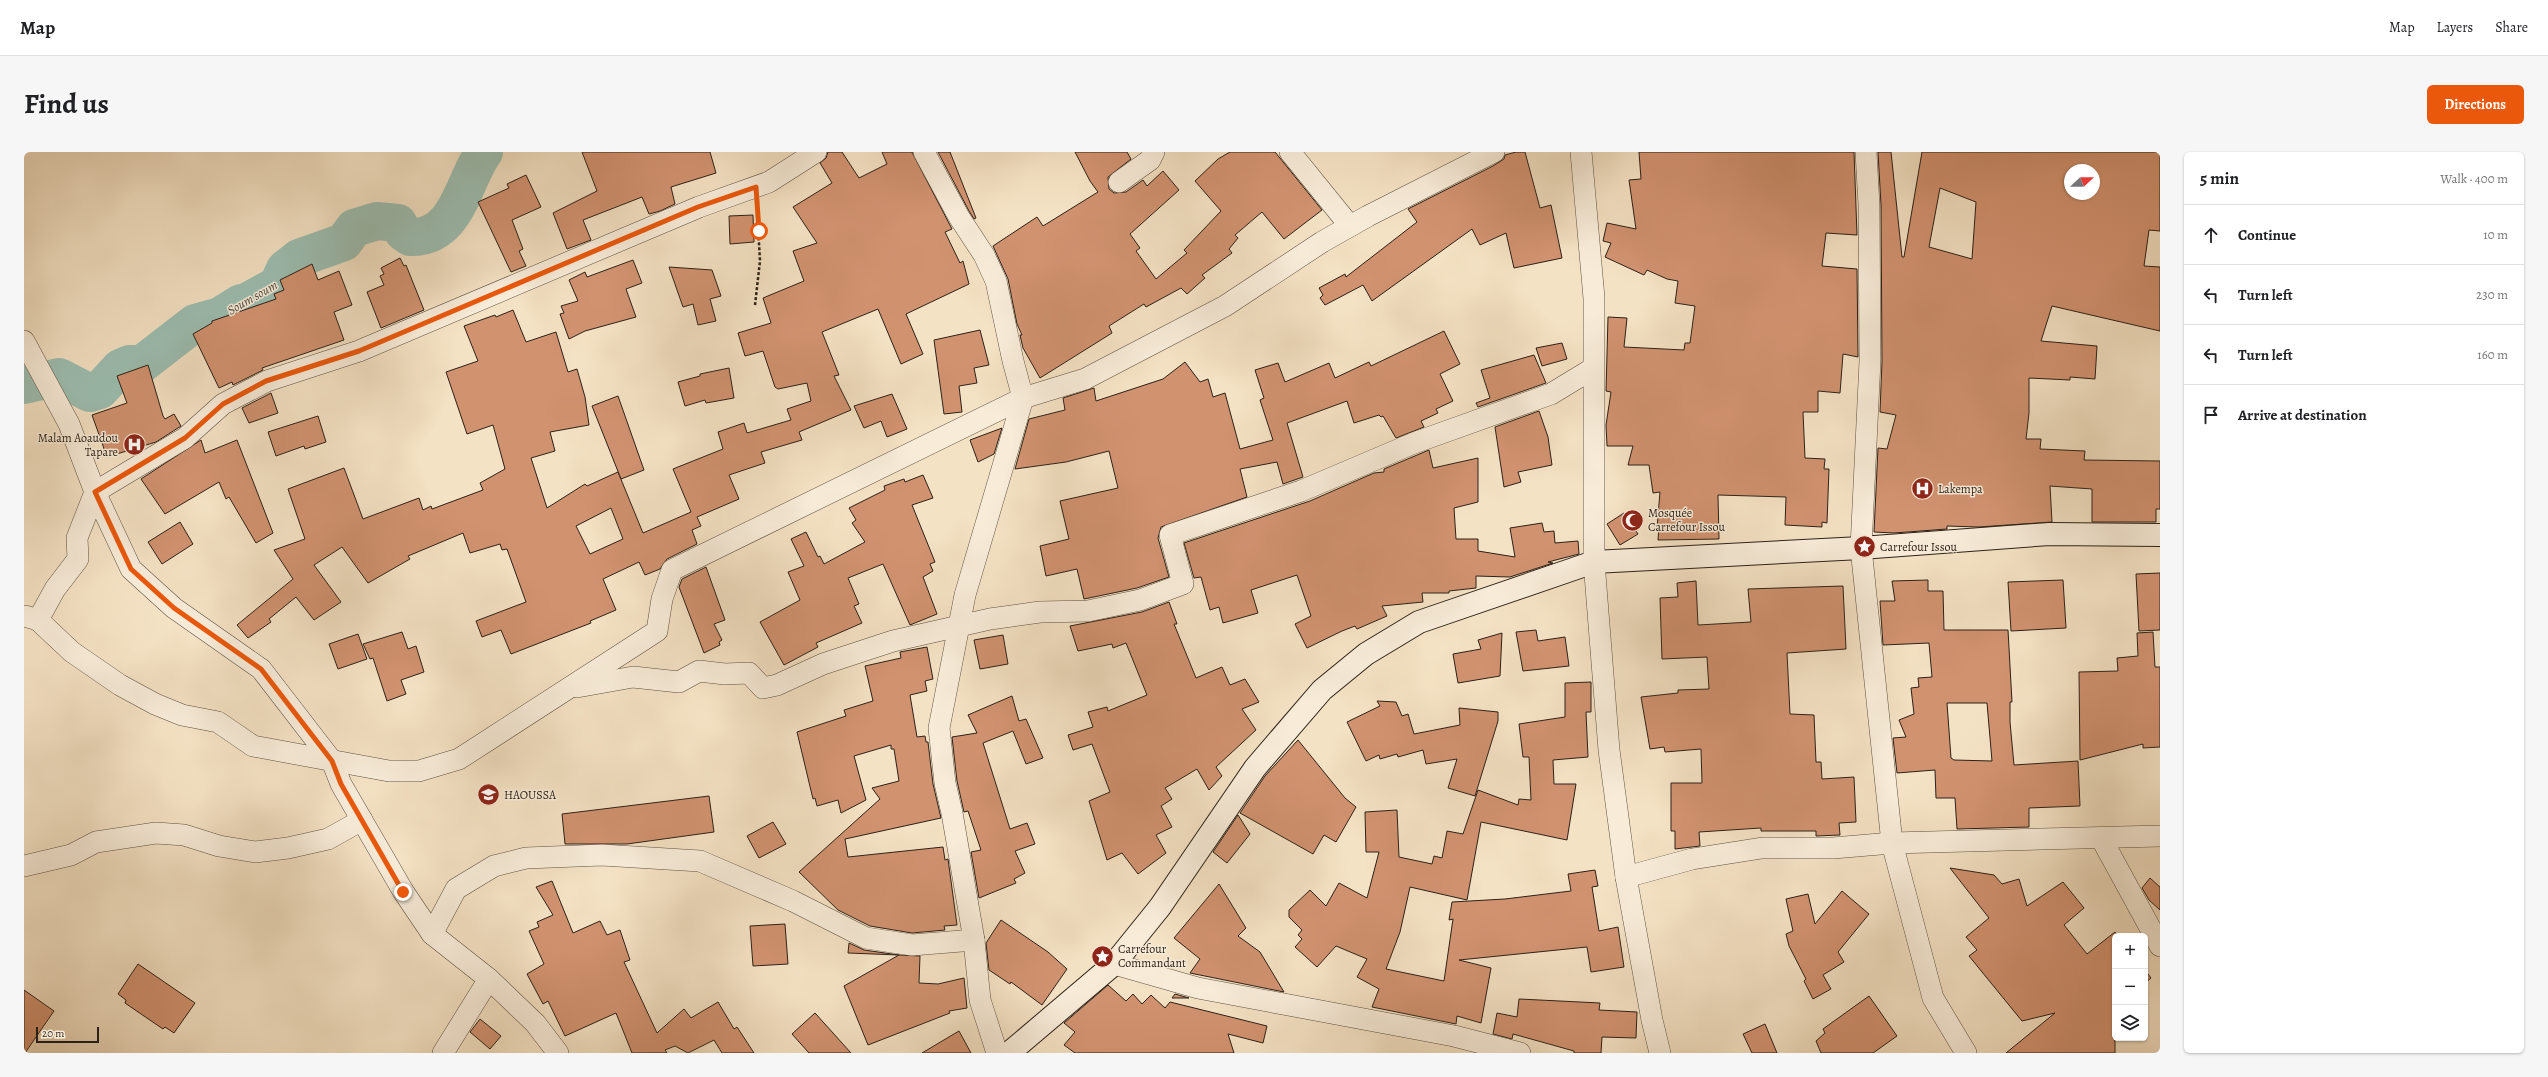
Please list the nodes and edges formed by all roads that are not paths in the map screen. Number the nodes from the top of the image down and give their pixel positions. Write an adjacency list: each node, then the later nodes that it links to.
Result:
1 (816, 152): 13 (street)
2 (924, 152): 12 (street)
3 (1154, 152): 8 (street)
4 (1290, 152): 9 (street)
5 (1494, 152): 9 (street)
6 (1581, 152): 11 (street)
7 (1866, 152): 15 (street)
8 (1119, 182)
9 (1350, 226): 12 (street)
10 (24, 341): 13 (street)
11 (1592, 369): 16 (street); 18 (street)
12 (1024, 398): 18 (street); 19 (street)
13 (95, 492): 17 (street); 20 (street)
14 (2160, 535): 15 (street)
15 (1861, 548): 16 (street); 24 (street)
16 (1594, 562): 26 (street); 30 (street)
17 (31, 618): 20 (street)
18 (958, 627): 19 (street); 28 (street)
19 (566, 689): 20 (street)
20 (332, 761): 21 (street)
21 (362, 820): 25 (street); 27 (street)
22 (2160, 836): 23 (street)
23 (2101, 838): 24 (street); 29 (street)
24 (1892, 843): 26 (street); 38 (street)
25 (24, 866)
26 (1626, 877): 37 (street)
27 (432, 934): 28 (street); 31 (street)
28 (974, 940): 34 (street)
29 (2160, 946)
30 (1114, 964): 35 (street); 36 (street)
31 (489, 979): 32 (street); 33 (street)
32 (443, 1053)
33 (558, 1053)
34 (997, 1053)
35 (1009, 1053)
36 (1520, 1053)
37 (1660, 1053)
38 (1966, 1053)

